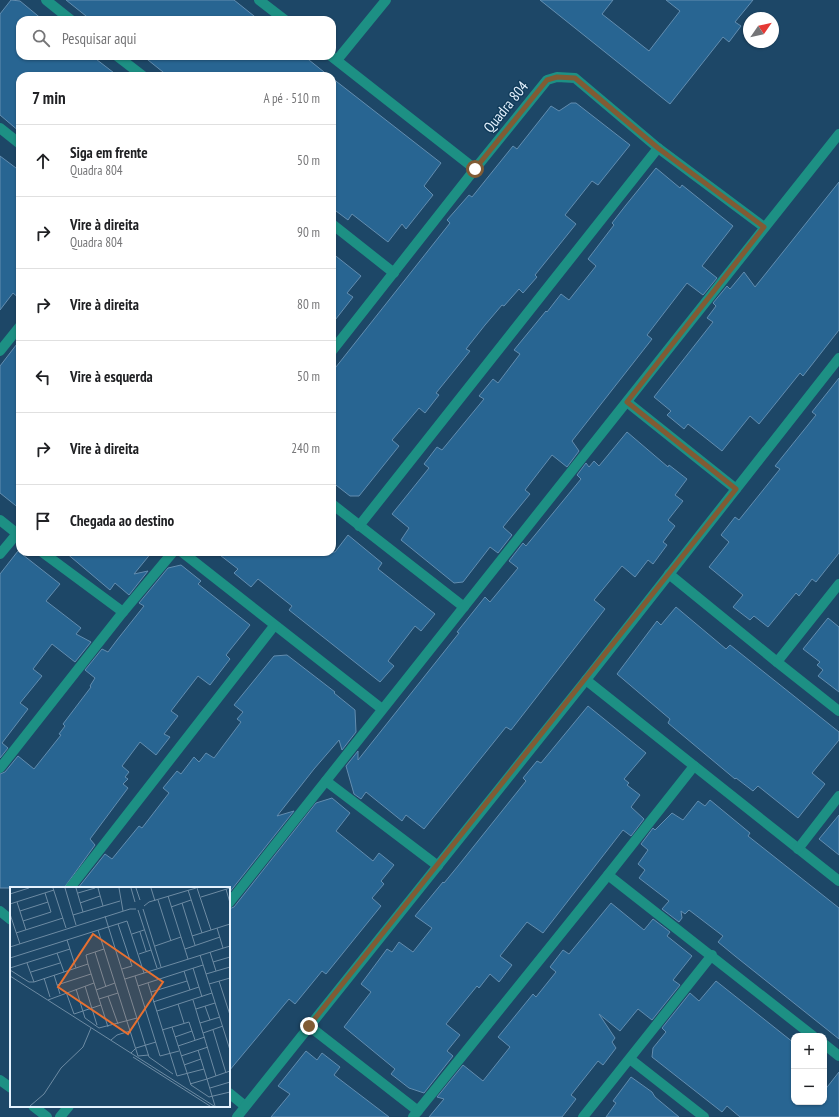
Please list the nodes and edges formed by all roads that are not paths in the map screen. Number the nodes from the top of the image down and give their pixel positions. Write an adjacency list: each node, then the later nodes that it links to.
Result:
1 (46, 0): 4 (street)
2 (259, 0): 5 (street)
3 (386, 0): 6 (street)
4 (66, 16)
5 (280, 16)
6 (336, 56)
7 (122, 60): 9 (street)
8 (336, 60): 14 (street)
9 (138, 72)
10 (2, 134): 12 (street)
11 (839, 134): 16 (street)
12 (16, 142)
13 (658, 148): 14 (street, Quadra 804); 16 (street, Quadra 804); 26 (street)
14 (475, 169): 17 (street, Quadra 804)
15 (336, 227): 17 (street)
16 (764, 227): 22 (street)
17 (394, 273): 19 (street, Quadra 804)
18 (16, 331): 20 (street)
19 (336, 346)
20 (0, 351)
21 (839, 358): 23 (street)
22 (627, 402): 23 (street); 35 (street)
23 (736, 489): 33 (street)
24 (336, 507): 26 (street)
25 (0, 520): 27 (street)
26 (359, 526): 35 (street)
27 (16, 531)
28 (16, 536): 29 (street)
29 (0, 554)
30 (47, 556): 36 (street)
31 (170, 556): 36 (street)
32 (187, 556): 37 (street)
33 (669, 574): 38 (street); 39 (street)
34 (839, 584): 38 (street)
35 (464, 607): 40 (street)
36 (123, 612): 43 (street)
37 (274, 626): 40 (street); 50 (street)
38 (777, 662): 41 (street)
39 (586, 680): 42 (street); 47 (street)
40 (382, 709): 44 (street)
41 (839, 711)
42 (694, 766): 46 (street); 48 (street)
43 (0, 768)
44 (326, 780): 47 (street); 51 (street)
45 (839, 796): 46 (street)
46 (798, 849): 49 (street)
47 (438, 866): 55 (street)
48 (608, 875): 54 (street); 66 (street)
49 (839, 881)
50 (71, 887)
51 (230, 902)
52 (0, 911): 53 (street)
53 (10, 919)
54 (712, 955): 56 (street); 59 (street)
55 (309, 1026): 63 (street); 66 (street)
56 (810, 1033)
57 (827, 1046): 58 (street)
58 (839, 1056)
59 (630, 1059): 70 (street); 71 (street)
60 (0, 1080): 61 (street)
61 (10, 1087)
62 (230, 1094): 63 (street)
63 (245, 1106): 69 (street)
64 (34, 1107): 67 (street)
65 (68, 1107): 68 (street)
66 (415, 1114)
67 (47, 1117)
68 (60, 1117)
69 (236, 1117)
70 (583, 1117)
71 (704, 1117)

